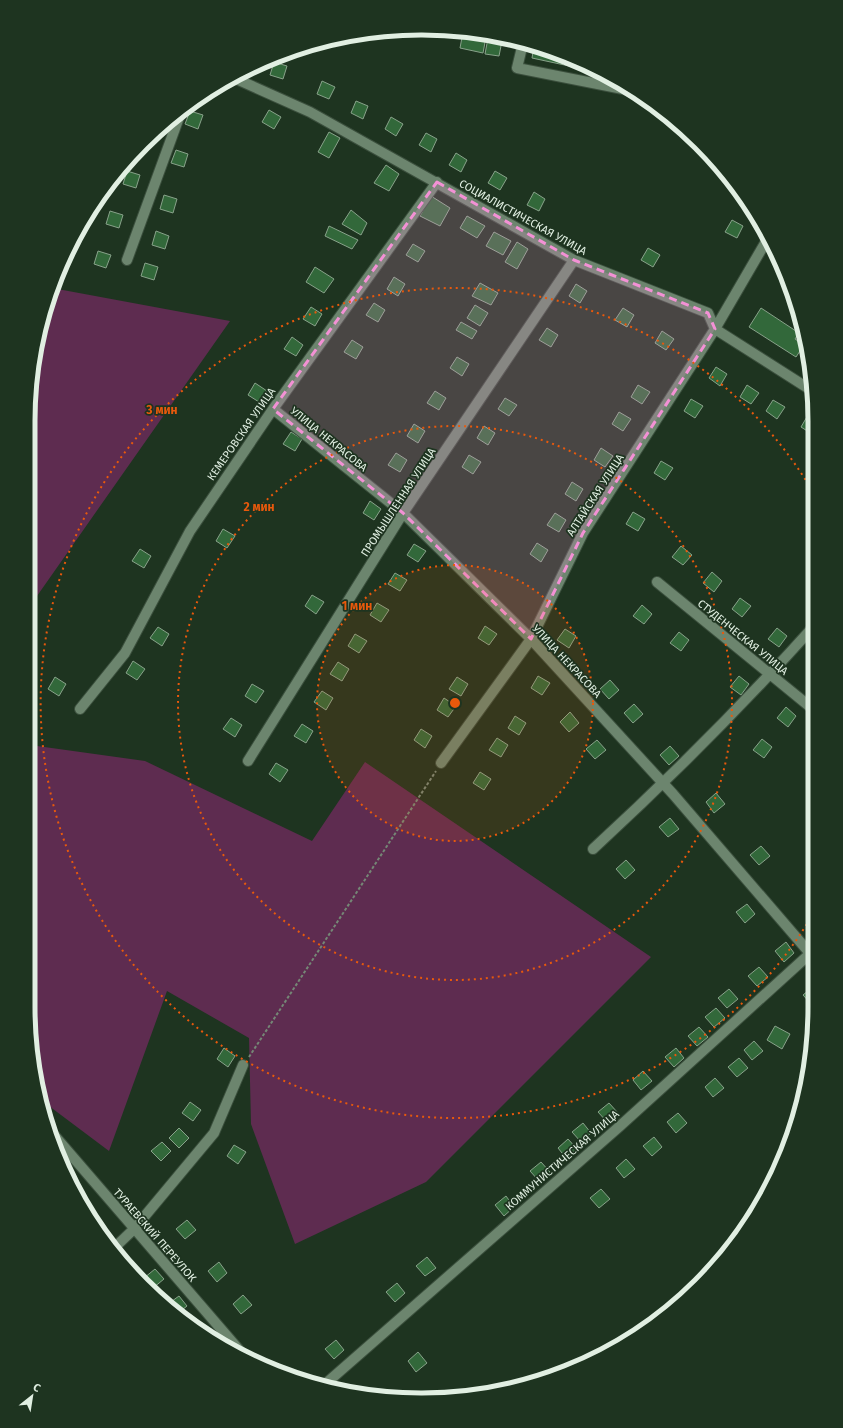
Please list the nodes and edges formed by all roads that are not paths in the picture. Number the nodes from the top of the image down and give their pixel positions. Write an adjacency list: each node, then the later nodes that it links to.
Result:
1 (522, 48): 3 (street)
2 (240, 81): 5 (street, СОЦИАЛИСТИЧЕСКАЯ УЛИЦА)
3 (616, 88)
4 (177, 122): 7 (street)
5 (437, 182): 8 (street, СОЦИАЛИСТИЧЕСКАЯ УЛИЦА); 11 (street, КЕМЕРОВСКАЯ УЛИЦА)
6 (764, 244): 9 (street, АЛТАЙСКАЯ УЛИЦА)
7 (127, 260)
8 (574, 260): 9 (street, СОЦИАЛИСТИЧЕСКАЯ УЛИЦА); 12 (street, ПРОМЫШЛЕННАЯ УЛИЦА)
9 (715, 329): 10 (street, СОЦИАЛИСТИЧЕСКАЯ УЛИЦА); 15 (street, АЛТАЙСКАЯ УЛИЦА)
10 (806, 387)
11 (273, 409): 12 (street, УЛИЦА НЕКРАСОВА); 18 (street, КЕМЕРОВСКАЯ УЛИЦА)
12 (403, 513): 15 (street, УЛИЦА НЕКРАСОВА); 19 (street, ПРОМЫШЛЕННАЯ УЛИЦА)
13 (657, 582): 16 (street, СТУДЕНЧЕСКАЯ УЛИЦА)
14 (808, 633): 16 (street)
15 (531, 639): 20 (street, АЛТАЙСКАЯ УЛИЦА); 21 (street, УЛИЦА НЕКРАСОВА)
16 (770, 675): 17 (street, СТУДЕНЧЕСКАЯ УЛИЦА); 21 (street)
17 (808, 705)
18 (80, 709)
19 (248, 761)
20 (441, 763)
21 (663, 784): 22 (street); 23 (street, УЛИЦА НЕКРАСОВА)
22 (593, 849)
23 (808, 948)
24 (808, 958): 30 (street, КОММУНИСТИЧЕСКАЯ УЛИЦА)
25 (243, 1065): 27 (street)
26 (60, 1142): 27 (street, ТУРАЕВСКИЙ ПЕРЕУЛОК)
27 (134, 1229): 28 (street); 29 (street, ТУРАЕВСКИЙ ПЕРЕУЛОК)
28 (117, 1245)
29 (234, 1344)
30 (328, 1382)

